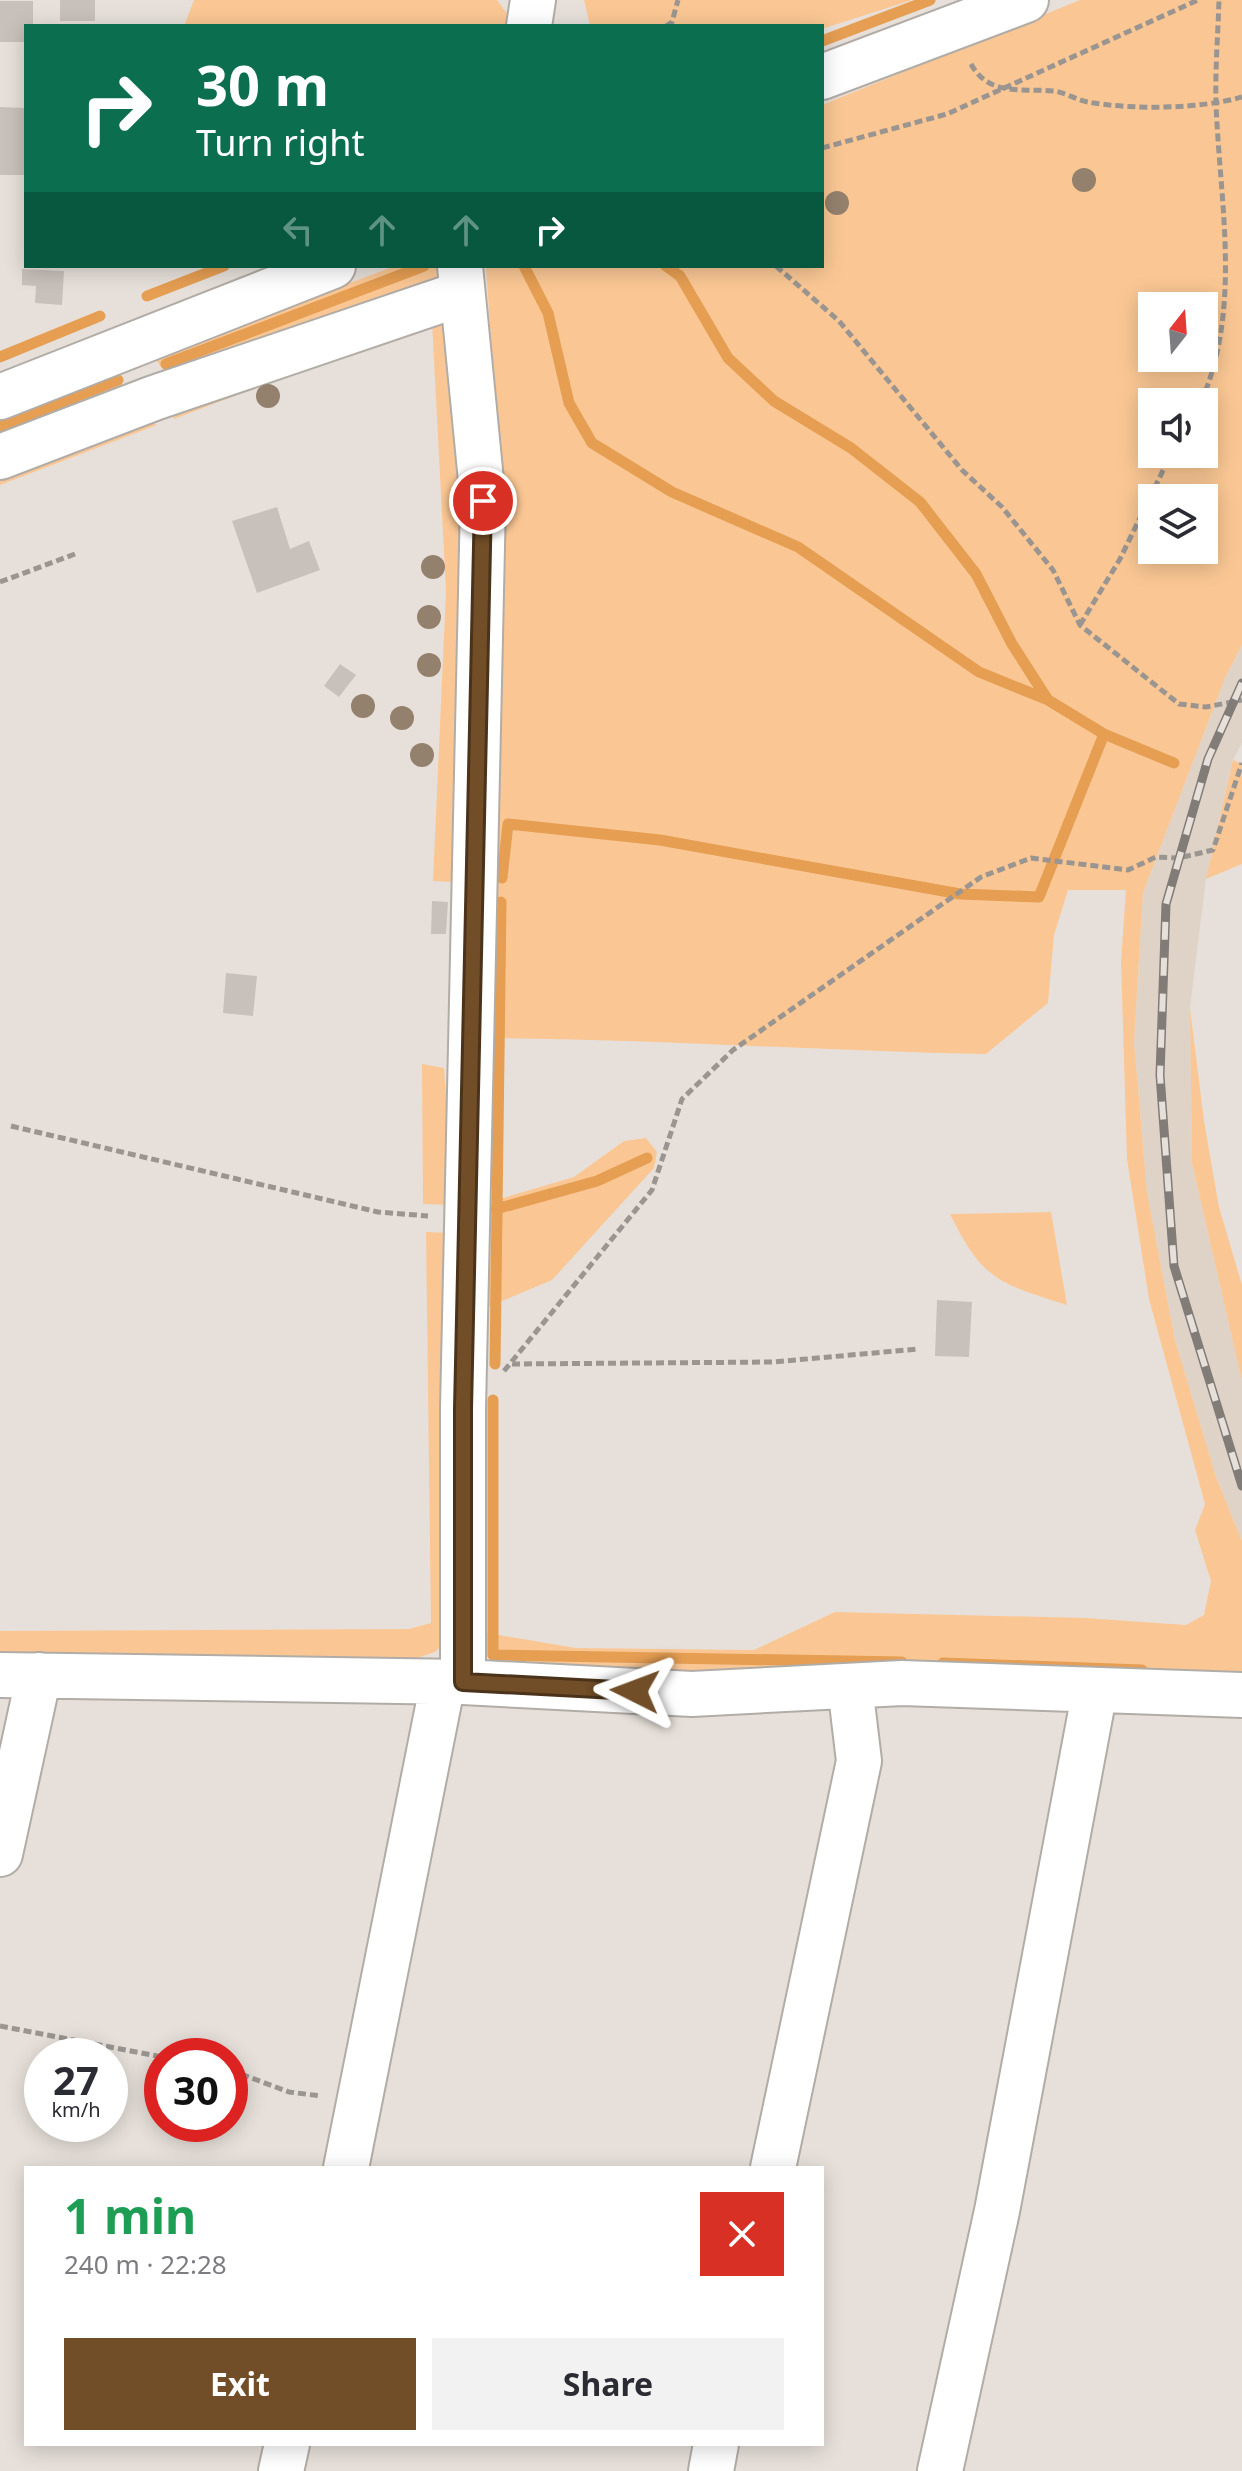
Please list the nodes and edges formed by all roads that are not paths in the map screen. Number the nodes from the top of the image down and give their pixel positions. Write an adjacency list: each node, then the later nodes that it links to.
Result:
1 (533, 0): 3 (street)
2 (1026, 0): 4 (street)
3 (529, 24)
4 (824, 76)
5 (328, 268): 7 (street)
6 (460, 280): 8 (street); 10 (street)
7 (0, 397)
8 (0, 457)
9 (20, 1675): 10 (street); 14 (street)
10 (453, 1682): 11 (street); 15 (street)
11 (850, 1686): 12 (street); 16 (street)
12 (1095, 1690): 13 (street); 21 (street)
13 (1242, 1695)
14 (0, 1854)
15 (346, 2166)
16 (773, 2166)
17 (287, 2446): 19 (street)
18 (716, 2446): 20 (street)
19 (281, 2471)
20 (711, 2471)
21 (940, 2471)

